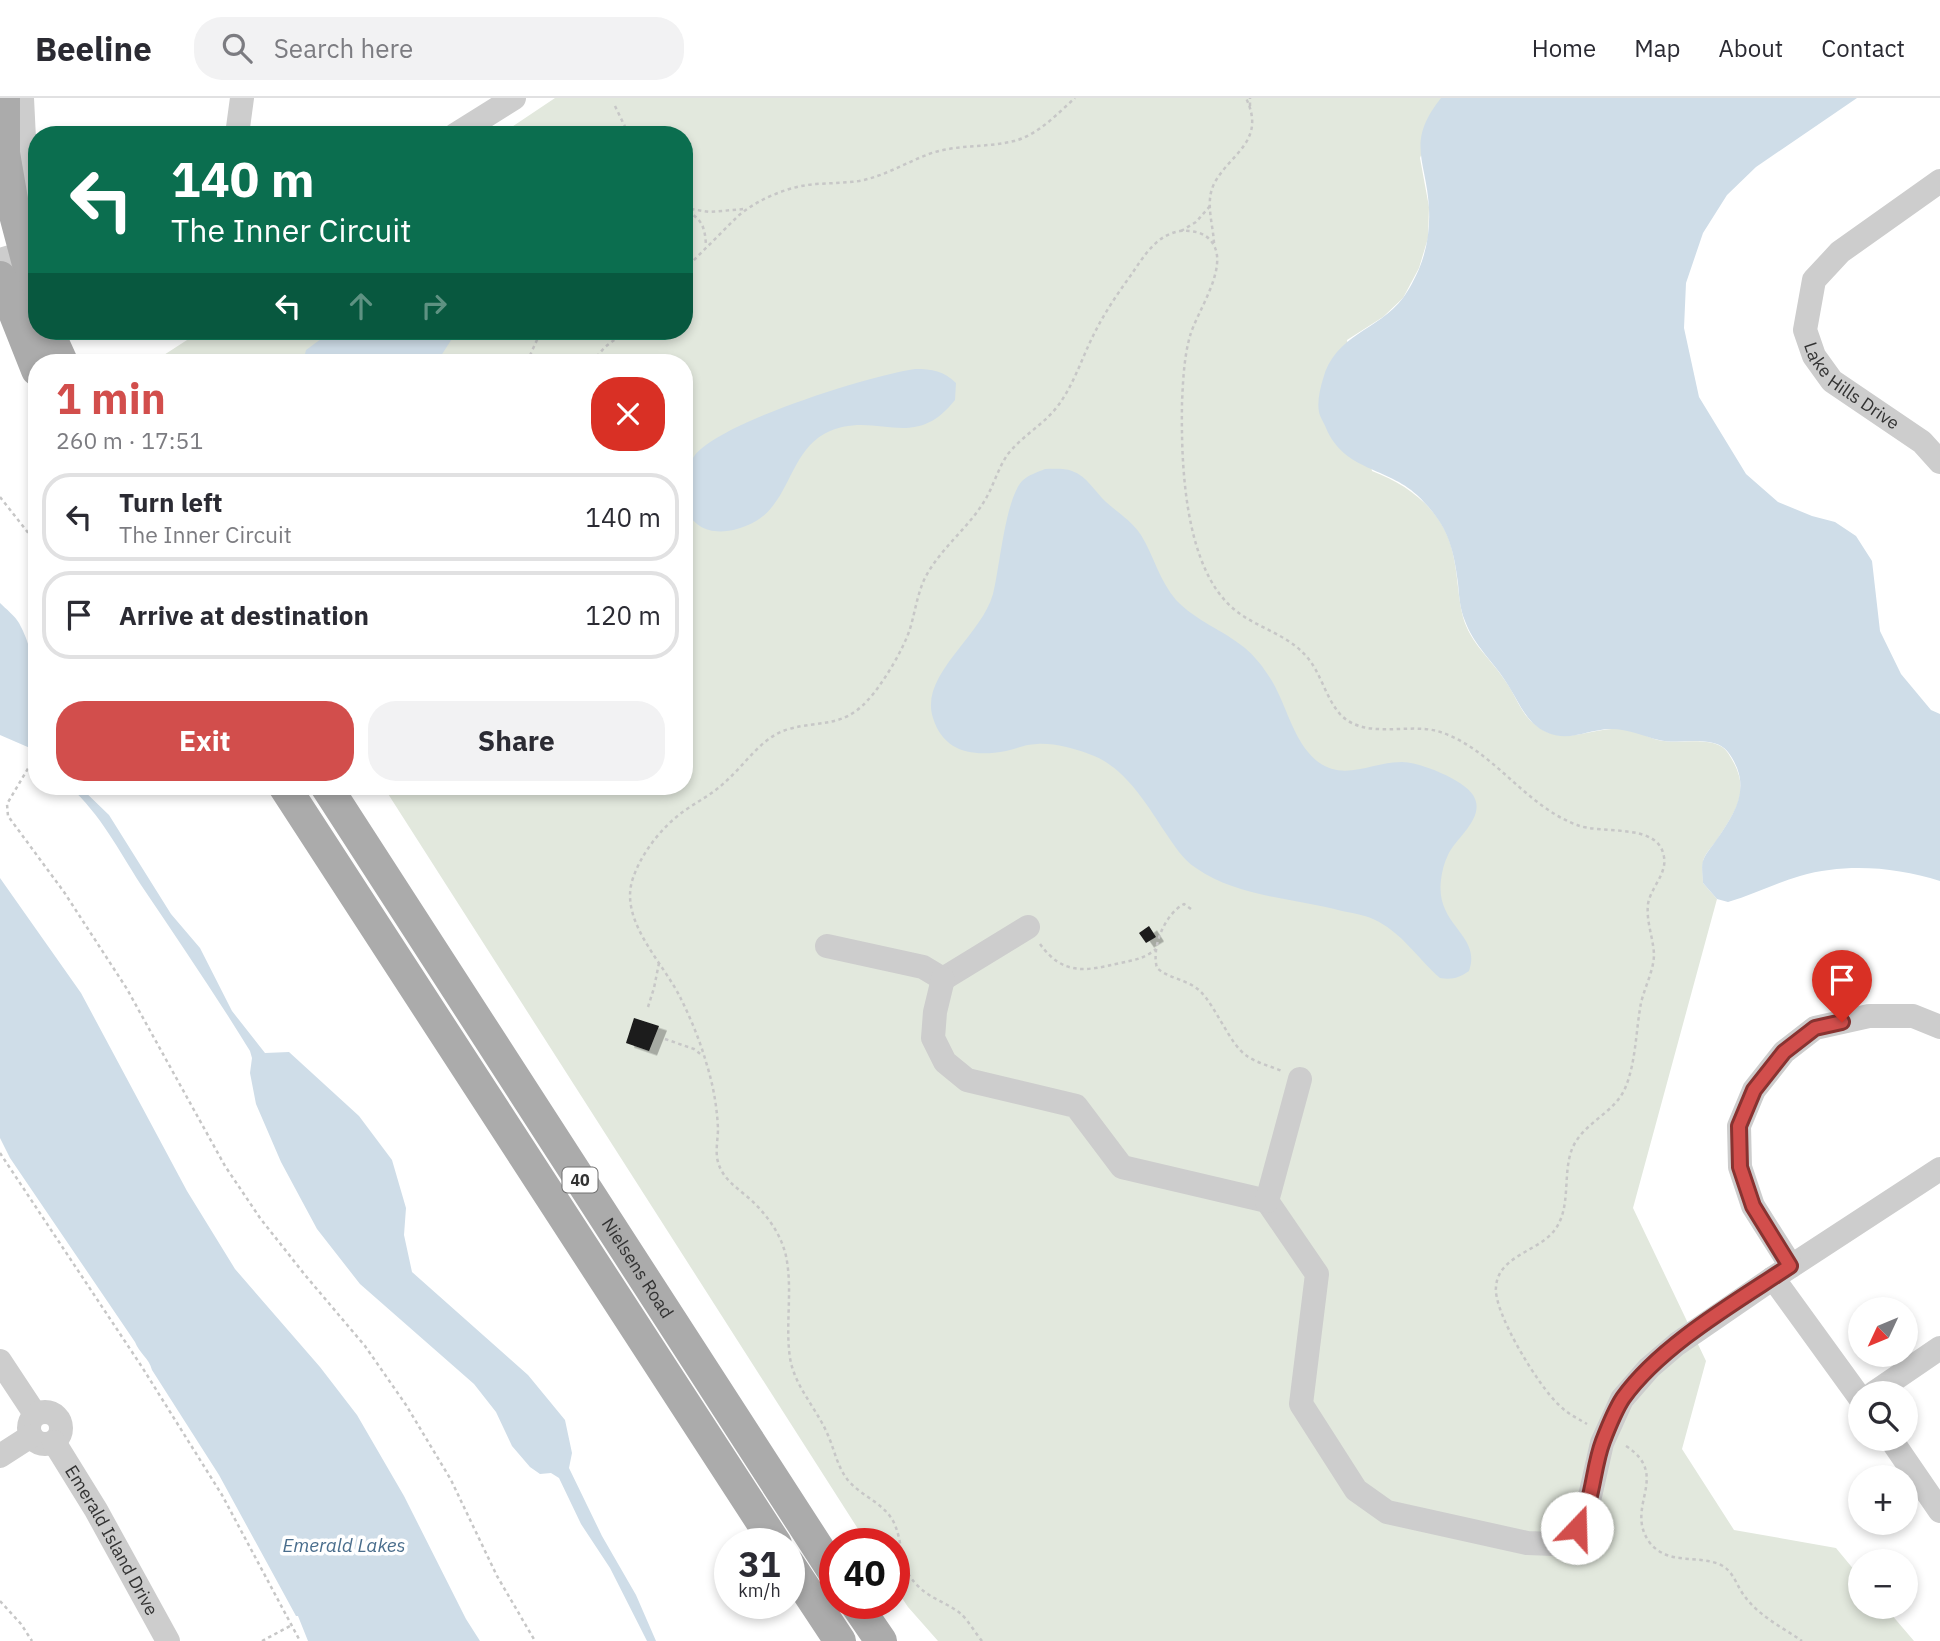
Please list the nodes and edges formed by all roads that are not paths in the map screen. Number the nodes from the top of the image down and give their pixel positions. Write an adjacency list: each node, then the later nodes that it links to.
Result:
1 (4, 98): 9 (main road)
2 (22, 98): 7 (street)
3 (242, 98): 5 (street)
4 (514, 98): 6 (street)
5 (238, 126)
6 (469, 126)
7 (28, 168)
8 (1940, 181): 13 (street, Lake Hills Drive)
9 (20, 254): 10 (main road)
10 (28, 275)
11 (0, 277): 12 (main road)
12 (31, 354)
13 (1940, 462)
14 (290, 795): 32 (main road, Nielsens Road / 40)
15 (333, 795): 33 (main road, Nielsens Road / 40)
16 (1028, 927): 18 (street)
17 (827, 946): 18 (street)
18 (943, 979): 22 (street)
19 (1940, 1027): 23 (street)
20 (1300, 1079): 22 (street)
21 (1940, 1169): 23 (street)
22 (1267, 1201): 23 (street)
23 (1782, 1272): 26 (street)
24 (1940, 1348): 27 (street)
25 (0, 1362): 28 (street, Emerald Island Drive)
26 (1849, 1381)
27 (1892, 1381)
28 (40, 1431): 30 (street); 36 (street, Emerald Island Drive)
29 (1899, 1451): 31 (street)
30 (0, 1456)
31 (1940, 1511)
32 (766, 1528)
33 (819, 1549)
34 (805, 1588): 37 (main road)
35 (866, 1619): 38 (main road)
36 (168, 1641)
37 (840, 1641)
38 (881, 1641)

